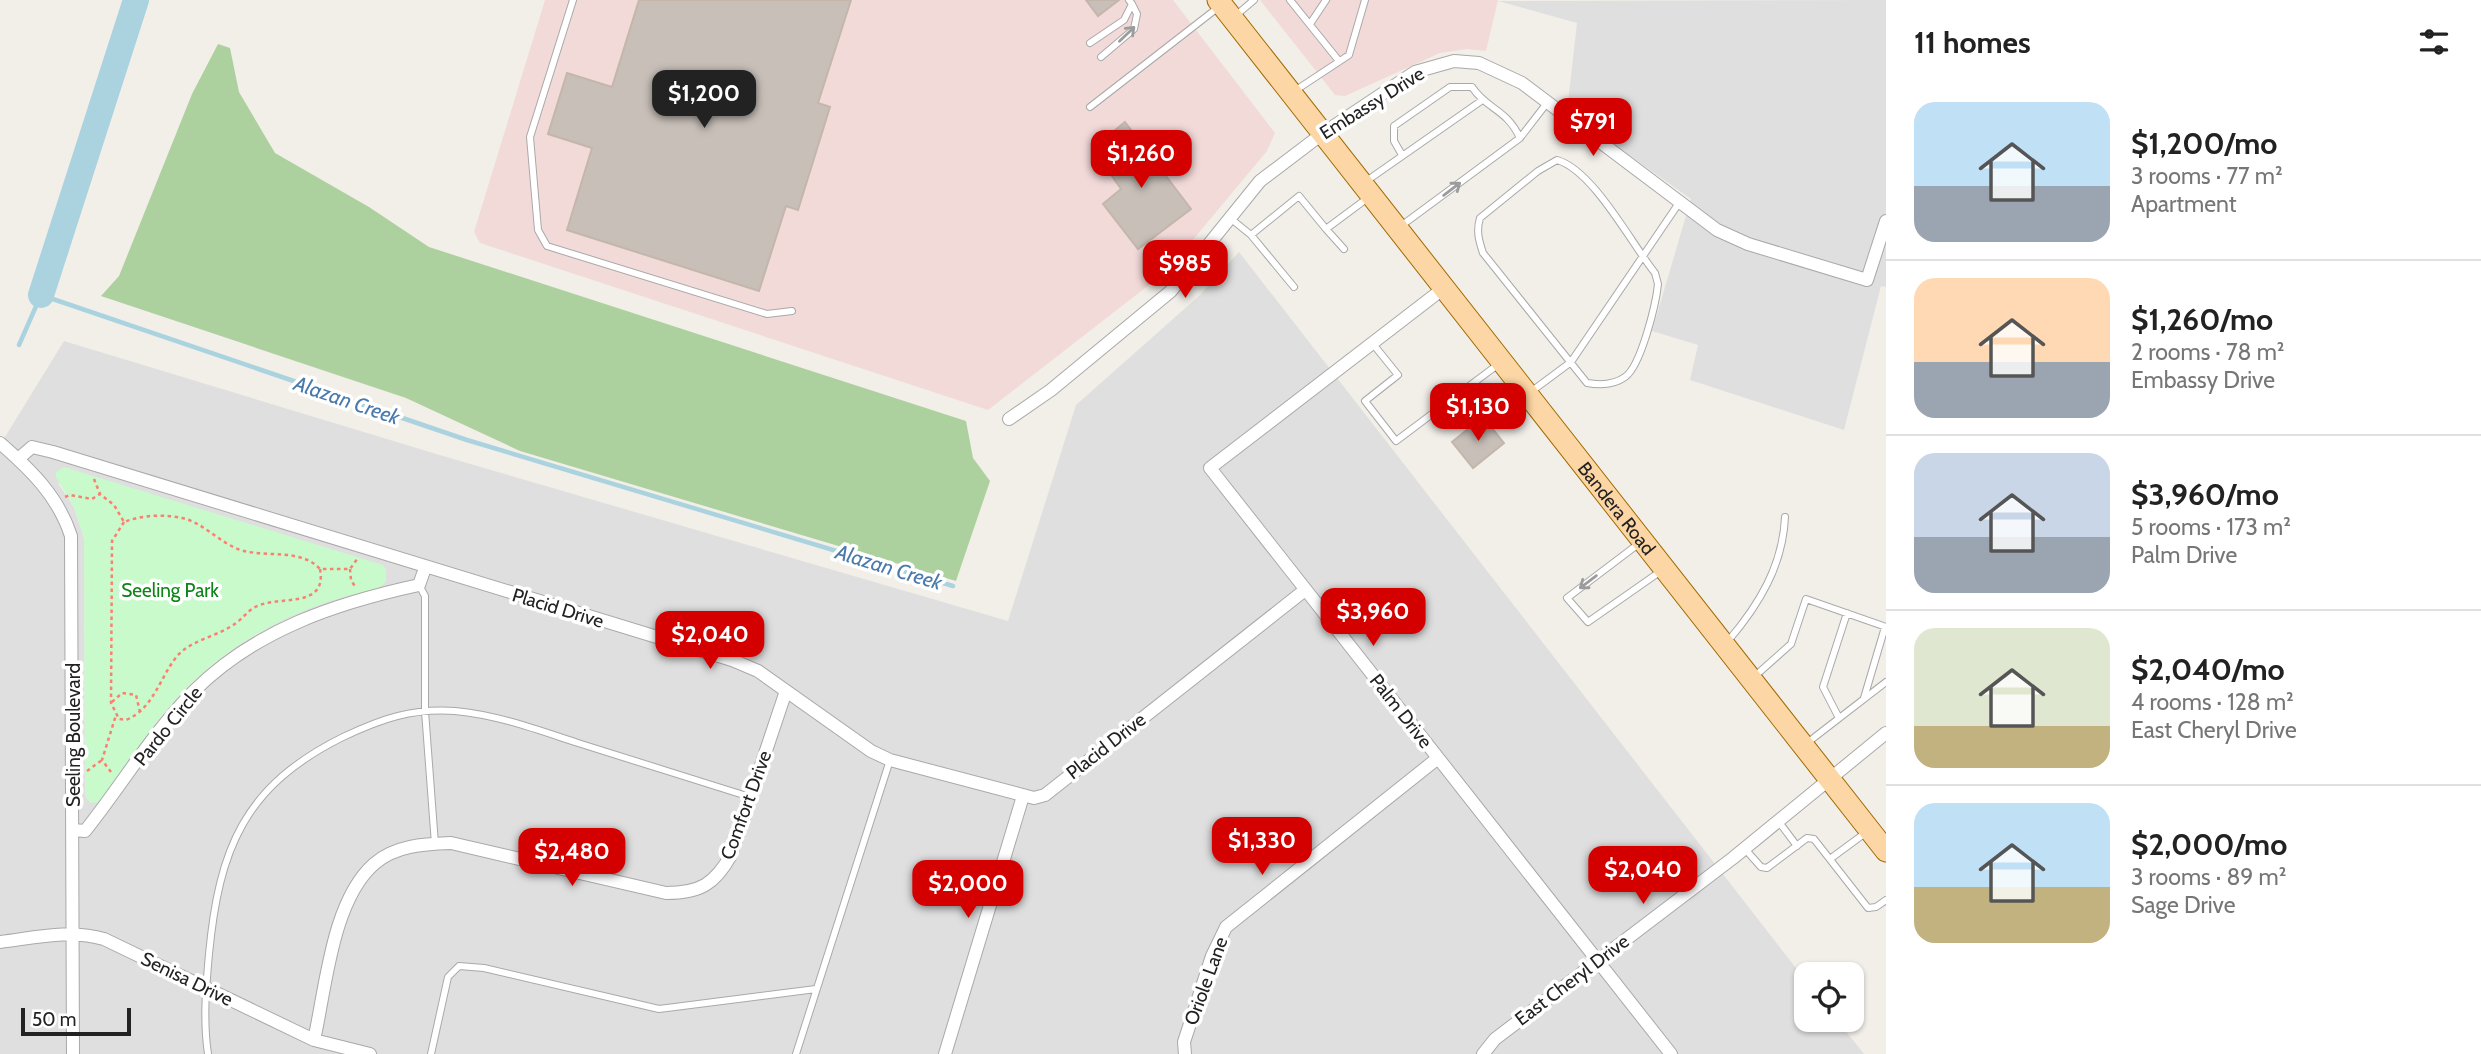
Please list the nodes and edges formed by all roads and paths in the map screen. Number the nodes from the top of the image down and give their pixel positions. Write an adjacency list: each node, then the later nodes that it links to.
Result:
1 (573, 0): 30 (lane)
2 (1254, 0): 7 (lane)
3 (1290, 0): 8 (lane)
4 (1326, 0): 8 (lane)
5 (1365, 0): 11 (lane)
6 (1130, 2): 9 (lane); 10 (lane, one-way to 6)
7 (1223, 8): 12 (main road, Bandera Road); 15 (lane)
8 (1310, 24): 11 (lane)
9 (1090, 43)
10 (1101, 57)
11 (1339, 61): 12 (lane)
12 (1290, 93): 16 (main road, Bandera Road)
13 (1481, 101): 17 (lane); 18 (lane); 18 (lane)
14 (1548, 103): 16 (street, Embassy Drive); 17 (lane); 20 (street, Embassy Drive)
15 (1090, 107)
16 (1322, 134): 19 (main road, Bandera Road); 21 (street, Embassy Drive)
17 (1520, 138): 24 (lane, one-way to 17)
18 (1402, 155): 19 (lane)
19 (1366, 190): 23 (lane); 24 (main road, Bandera Road)
20 (1679, 203): 22 (street, Embassy Drive); 27 (lane)
21 (1229, 218): 25 (lane); 35 (street, Embassy Drive)
22 (1886, 221)
23 (1326, 229): 25 (lane); 26 (lane)
24 (1397, 229): 29 (main road, Bandera Road)
25 (1251, 234): 28 (lane)
26 (1344, 249)
27 (1643, 258): 33 (lane); 33 (lane); 33 (lane)
28 (1294, 287)
29 (1444, 288): 31 (street, Palm Drive); 32 (main road, Bandera Road)
30 (792, 310)
31 (1372, 343): 32 (lane); 50 (street, Palm Drive)
32 (1502, 362): 34 (main road, Bandera Road)
33 (1569, 363): 34 (lane)
34 (1527, 395): 43 (main road, Bandera Road)
35 (1009, 419)
36 (0, 443): 37 (street, Seeling Boulevard)
37 (18, 459): 38 (street, Placid Drive); 40 (street, Seeling Boulevard)
38 (95, 464): 39 (path); 44 (street, Placid Drive)
39 (100, 494): 40 (path); 42 (path)
40 (57, 503): 69 (street, Seeling Boulevard)
41 (1785, 517): 54 (lane)
42 (124, 522): 46 (path); 59 (path)
43 (1642, 541): 48 (main road, Bandera Road); 48 (lane, one-way to 48)
44 (362, 548): 45 (street, Placid Drive); 47 (path)
45 (425, 568): 49 (street); 57 (street, Placid Drive)
46 (320, 569): 47 (path); 61 (path)
47 (350, 569): 51 (path)
48 (1664, 569): 54 (main road, Bandera Road)
49 (419, 585): 51 (street, Pardo Circle); 60 (lane)
50 (1306, 590): 66 (street, Palm Drive); 72 (street, Placid Drive)
51 (362, 598): 71 (street, Pardo Circle)
52 (1847, 613): 53 (lane); 55 (lane); 63 (lane)
53 (1886, 627): 58 (lane)
54 (1724, 645): 55 (main road, Bandera Road)
55 (1751, 679): 65 (main road, Bandera Road)
56 (1886, 682): 58 (lane)
57 (786, 691): 68 (street, Placid Drive); 73 (street, Comfort Drive)
58 (1863, 700): 63 (lane)
59 (111, 703): 61 (path); 62 (path)
60 (425, 711): 73 (lane); 77 (lane); 86 (lane)
61 (140, 712): 62 (path)
62 (116, 715): 67 (path)
63 (1839, 718): 65 (lane)
64 (1884, 739): 70 (street, East Cheryl Drive)
65 (1803, 746): 70 (main road, Bandera Road)
66 (1438, 758): 85 (street, Palm Drive); 95 (street, Oriole Lane)
67 (102, 760): 69 (path); 71 (path)
68 (890, 760): 72 (street, Placid Drive); 87 (lane)
69 (73, 770): 75 (street, Seeling Boulevard)
70 (1830, 779): 74 (street, East Cheryl Drive); 76 (main road, Bandera Road)
71 (118, 789): 75 (street, Pardo Circle)
72 (1023, 796): 94 (street)
73 (750, 797): 77 (street, Comfort Drive)
74 (1779, 822): 78 (lane); 79 (street, East Cheryl Drive)
75 (72, 830): 83 (street, Seeling Boulevard)
76 (1870, 830): 80 (main road, Bandera Road); 81 (lane)
77 (435, 844): 88 (street, Comfort Drive)
78 (1797, 846): 79 (lane); 81 (lane)
79 (1745, 849): 85 (street, East Cheryl Drive)
80 (1886, 851)
81 (1830, 859): 82 (lane)
82 (1886, 900)
83 (70, 934): 84 (street, Senisa Drive); 86 (street, Senisa Drive); 89 (street, Seeling Boulevard)
84 (0, 942)
85 (1598, 961): 96 (street, East Cheryl Drive); 97 (street, Palm Drive)
86 (206, 988): 88 (street, Senisa Drive); 90 (lane)
87 (816, 989): 92 (lane); 93 (lane)
88 (314, 1040): 91 (street, Senisa Drive)
89 (73, 1054)
90 (208, 1054)
91 (370, 1054)
92 (431, 1054)
93 (796, 1054)
94 (944, 1054)
95 (1185, 1054)
96 (1483, 1054)
97 (1671, 1054)

